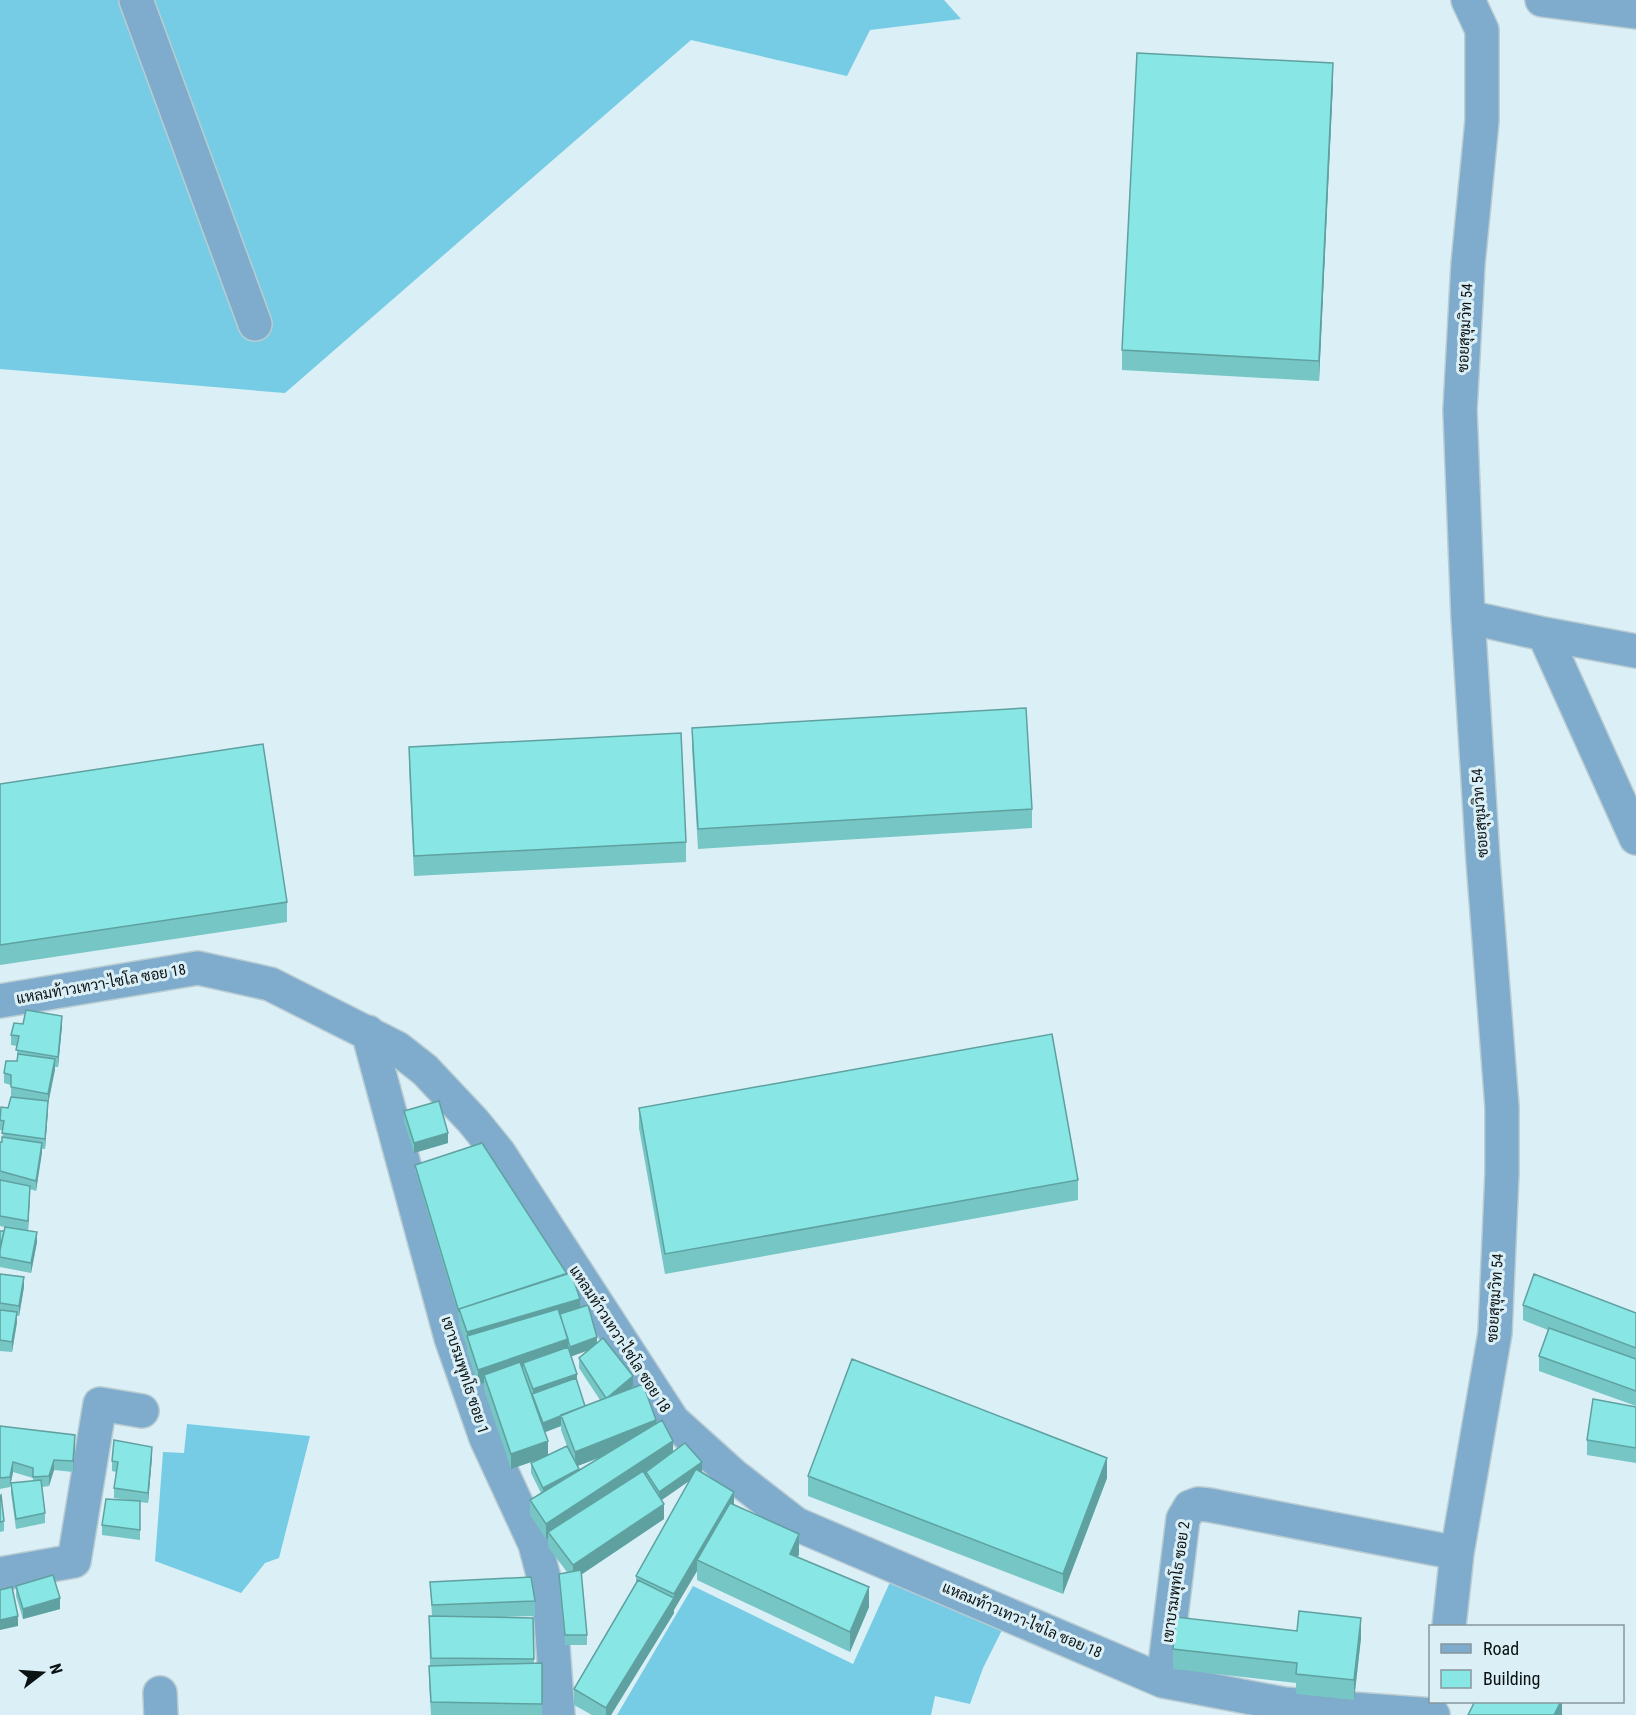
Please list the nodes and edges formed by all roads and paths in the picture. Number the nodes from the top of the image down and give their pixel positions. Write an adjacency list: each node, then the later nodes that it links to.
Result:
1 (136, 0): 5 (street)
2 (1468, 0): 6 (street, ซอยสุขุมวิท 54)
3 (1542, 0): 4 (street)
4 (1636, 12)
5 (255, 324)
6 (1468, 617): 7 (street); 13 (street, ซอยสุขุมวิท 54)
7 (1544, 634): 8 (street); 9 (street)
8 (1636, 651)
9 (1636, 838)
10 (1, 1008): 11 (street, แหลมท้าวเทวา-ไซโล ซอย 18)
11 (368, 1032): 16 (street, แหลมท้าวเทวา-ไซโล ซอย 18); 17 (street, เขาบรมพุทโธ ซอย 1)
12 (142, 1411): 14 (street)
13 (1457, 1553): 15 (street, ซอยสุขุมวิท 54); 16 (street, เขาบรมพุทโธ ซอย 2)
14 (0, 1574)
15 (1449, 1625)
16 (1163, 1681): 18 (street, แหลมท้าวเทวา-ไซโล ซอย 18)
17 (558, 1715)
18 (1433, 1715)

